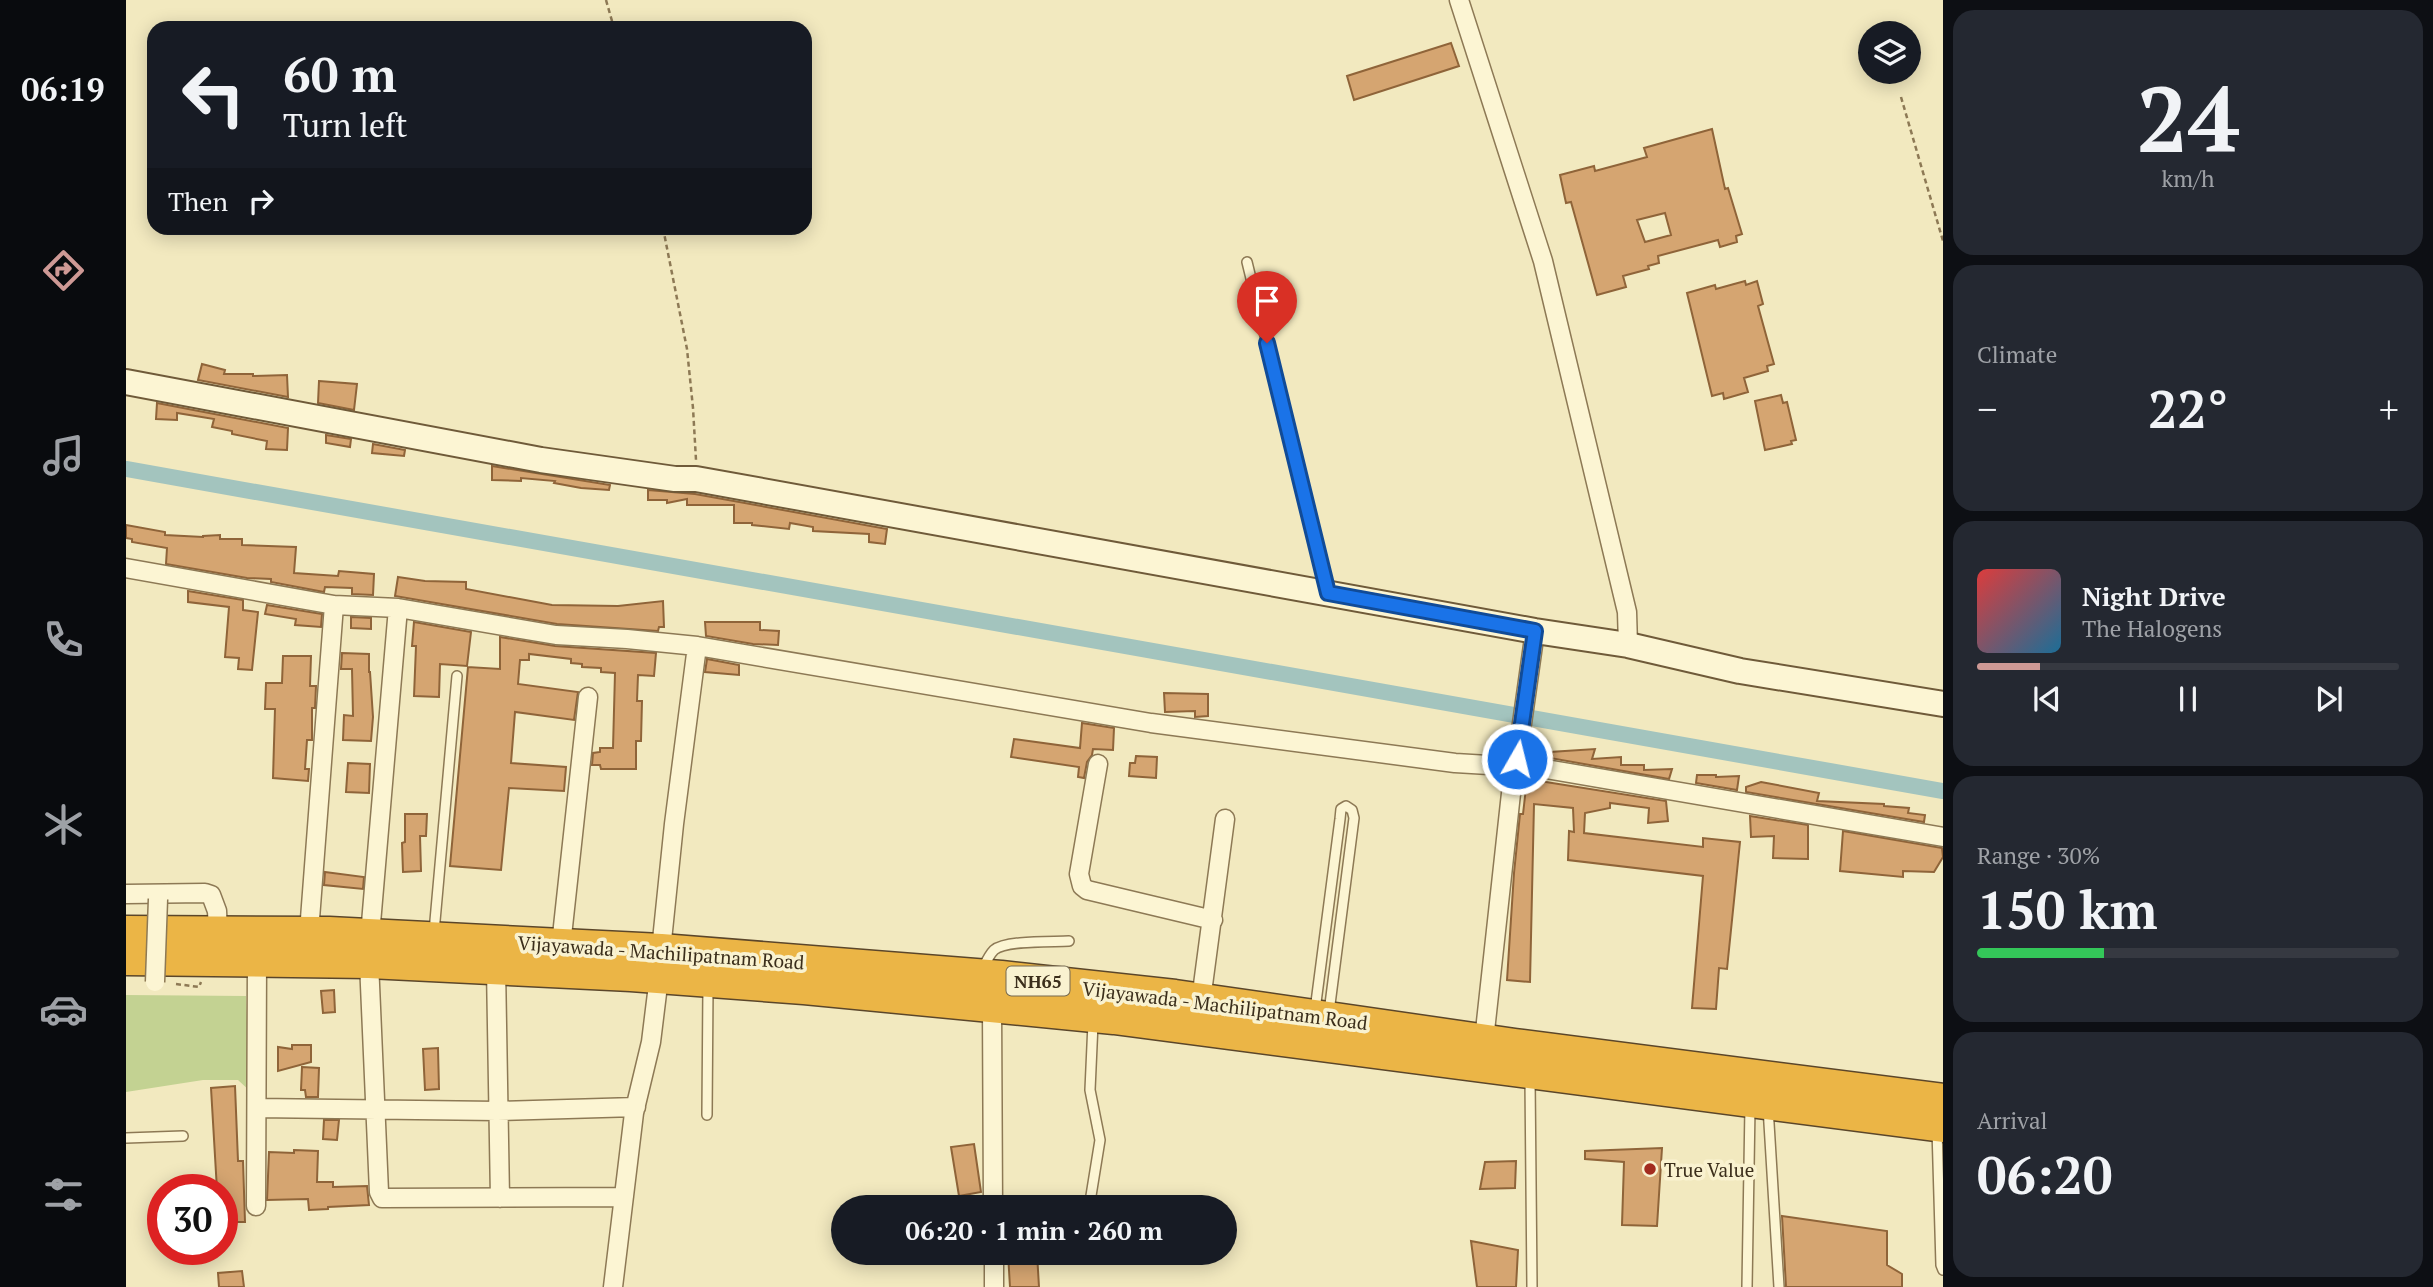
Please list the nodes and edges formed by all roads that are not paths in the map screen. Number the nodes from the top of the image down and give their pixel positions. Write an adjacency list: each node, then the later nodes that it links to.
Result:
1 (1459, 0): 9 (street)
2 (1247, 262): 5 (lane)
3 (126, 382): 5 (street)
4 (126, 568): 6 (street)
5 (1328, 593): 8 (street)
6 (334, 605): 7 (street); 23 (street)
7 (398, 608): 10 (street); 27 (street)
8 (1534, 640): 9 (street); 14 (street)
9 (1628, 645): 13 (street)
10 (697, 646): 14 (street); 30 (street)
11 (457, 676): 24 (lane)
12 (587, 697): 26 (street)
13 (1943, 704)
14 (1516, 763): 17 (street); 39 (street)
15 (1098, 764): 20 (street)
16 (1225, 819): 20 (street)
17 (1943, 836)
18 (126, 894): 22 (street)
19 (158, 899): 34 (street, bridge)
20 (1213, 920): 35 (street)
21 (126, 932): 22 (highway, Vijayawada - Machilipatnam Road / NH65)
22 (218, 932): 23 (highway, Vijayawada - Machilipatnam Road / NH65)
23 (309, 932): 27 (highway, Vijayawada - Machilipatnam Road / NH65)
24 (434, 938): 26 (highway, Vijayawada - Machilipatnam Road / NH65); 27 (highway, Vijayawada - Machilipatnam Road / NH65)
25 (1069, 940): 32 (lane)
26 (561, 945): 30 (highway, Vijayawada - Machilipatnam Road / NH65)
27 (369, 949): 29 (highway, Vijayawada - Machilipatnam Road / NH65); 31 (highway, Vijayawada - Machilipatnam Road / NH65); 44 (street)
28 (126, 959): 29 (highway, Vijayawada - Machilipatnam Road / NH65)
29 (257, 961): 43 (street)
30 (660, 964): 31 (highway, Vijayawada - Machilipatnam Road / NH65); 32 (highway, Vijayawada - Machilipatnam Road / NH65); 33 (highway, Vijayawada - Machilipatnam Road / NH65); 42 (street)
31 (496, 968): 45 (street)
32 (979, 975): 35 (highway, Vijayawada - Machilipatnam Road / NH65)
33 (708, 981): 36 (highway, Vijayawada - Machilipatnam Road / NH65); 46 (lane)
34 (155, 982)
35 (1201, 1000): 38 (highway, Vijayawada - Machilipatnam Road / NH65)
36 (992, 1006): 37 (highway, Vijayawada - Machilipatnam Road / NH65); 50 (street)
37 (1093, 1016): 40 (highway, Vijayawada - Machilipatnam Road / NH65); 51 (lane)
38 (1322, 1016): 38 (lane); 39 (highway, Vijayawada - Machilipatnam Road / NH65)
39 (1484, 1040): 47 (highway, Vijayawada - Machilipatnam Road / NH65)
40 (1530, 1073): 41 (highway, Vijayawada - Machilipatnam Road / NH65); 59 (lane)
41 (1759, 1104): 47 (highway, Vijayawada - Machilipatnam Road / NH65); 60 (lane); 61 (lane)
42 (636, 1107): 45 (street); 52 (street)
43 (257, 1108): 44 (street); 54 (street)
44 (375, 1111): 45 (street); 53 (street)
45 (497, 1111): 53 (street)
46 (707, 1115)
47 (1941, 1117): 56 (lane)
48 (183, 1136): 49 (lane)
49 (126, 1138)
50 (993, 1195)
51 (1091, 1195)
52 (624, 1197): 53 (street); 57 (street)
53 (500, 1198)
54 (256, 1206)
55 (993, 1265): 58 (street)
56 (1943, 1270)
57 (613, 1287)
58 (994, 1287)
59 (1532, 1287)
60 (1747, 1287)
61 (1779, 1287)

